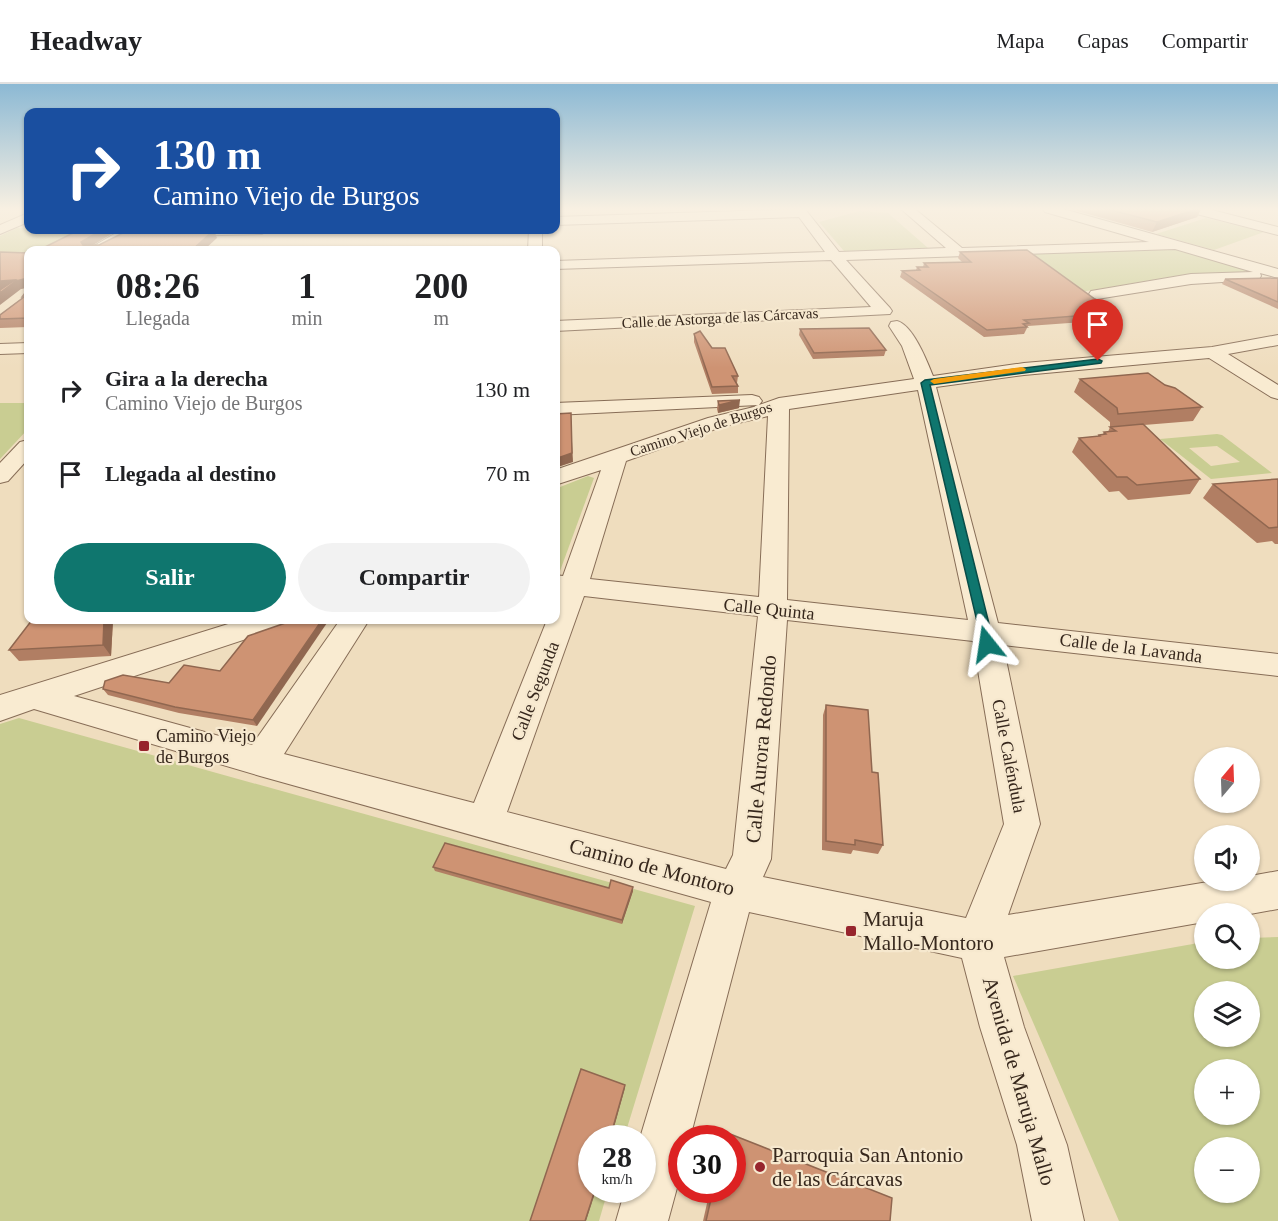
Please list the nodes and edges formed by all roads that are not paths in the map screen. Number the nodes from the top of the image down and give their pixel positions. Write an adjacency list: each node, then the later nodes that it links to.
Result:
1 (658, 262): 4 (street)
2 (840, 262): 7 (street, Calle de Astorga de las Cárcavas)
3 (1236, 262): 5 (street)
4 (560, 265)
5 (1278, 274): 6 (street)
6 (1097, 294)
7 (560, 326)
8 (897, 326): 13 (street, Calle Caléndula)
9 (1278, 340): 12 (street, Camino Viejo de Burgos)
10 (24, 348): 11 (street)
11 (0, 349)
12 (1212, 352): 13 (street, Camino Viejo de Burgos); 14 (street)
13 (925, 383): 15 (street, Camino Viejo de Burgos); 27 (street, Calle Caléndula)
14 (1278, 393)
15 (779, 404): 16 (street); 18 (street, Camino Viejo de Burgos); 23 (street, Calle Aurora Redondo)
16 (560, 409)
17 (24, 451): 19 (street)
18 (616, 457): 20 (street, Camino Viejo de Burgos); 21 (street, Calle Segunda)
19 (0, 476)
20 (560, 476)
21 (565, 586): 22 (street, Calle Segunda); 23 (street, Calle Quinta)
22 (560, 601)
23 (773, 610): 27 (street, Calle Quinta); 33 (street, Calle Aurora Redondo)
24 (353, 624): 31 (street)
25 (552, 624): 32 (street, Calle Segunda)
26 (239, 626): 29 (street)
27 (984, 631): 28 (street, Calle de la Lavanda); 35 (street, Calle Caléndula)
28 (1278, 665)
29 (37, 698): 30 (street); 31 (street, Camino de Montoro)
30 (0, 708)
31 (260, 762): 32 (street, Camino de Montoro)
32 (485, 822): 33 (street, Camino de Montoro)
33 (735, 890): 35 (street, Camino de Montoro); 36 (street, Calle Aurora Redondo)
34 (1278, 890): 35 (street, Camino de Montoro)
35 (978, 941): 37 (street, Avenida de Maruja Mallo)
36 (642, 1221)
37 (1058, 1221)

